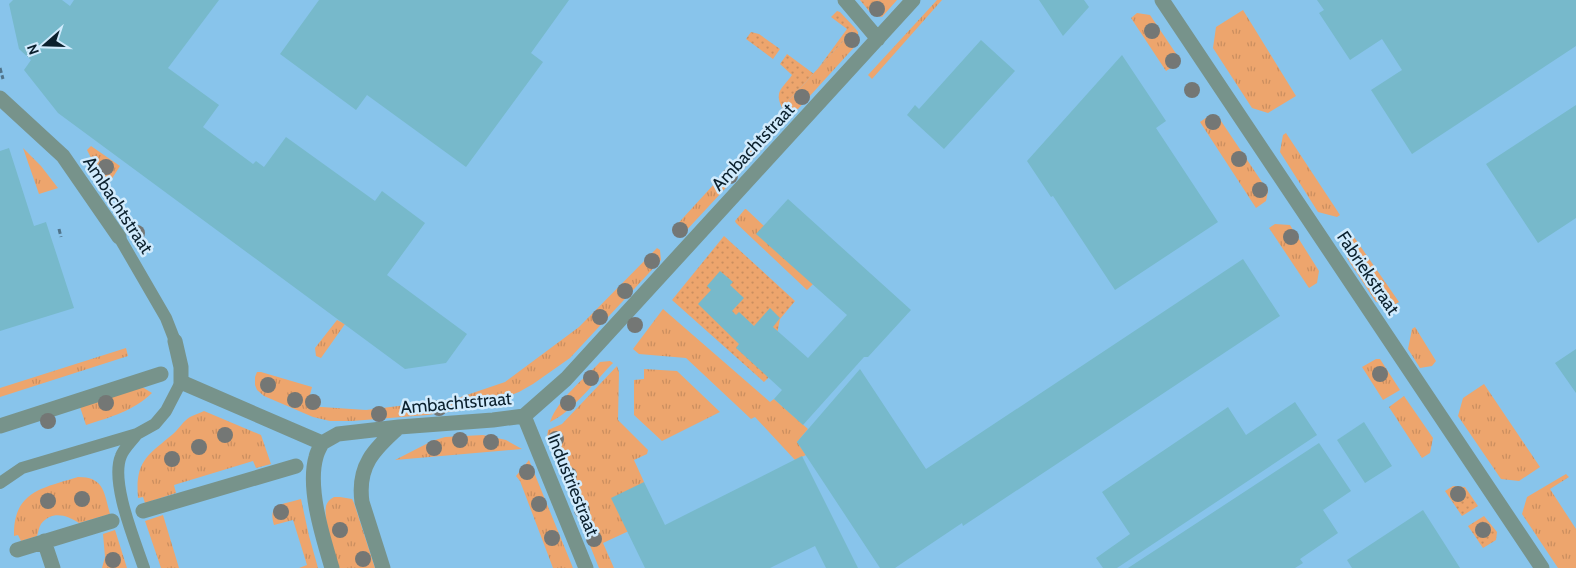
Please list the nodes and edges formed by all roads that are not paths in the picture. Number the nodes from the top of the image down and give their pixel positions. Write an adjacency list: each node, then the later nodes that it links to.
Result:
1 (845, 0): 4 (street)
2 (913, 0): 4 (street, Ambachtstraat)
3 (1162, 0): 26 (street, Fabriekstraat)
4 (878, 39): 10 (street, Ambachtstraat)
5 (0, 98): 6 (street, Ambachtstraat)
6 (118, 237): 7 (lane, Ambachtstraat)
7 (175, 341): 9 (street, Ambachtstraat)
8 (161, 374): 11 (street)
9 (181, 382): 13 (lane); 14 (street)
10 (524, 416): 12 (street, Ambachtstraat); 25 (street, Industriestraat)
11 (0, 426)
12 (399, 427): 14 (street, Ambachtstraat); 24 (street)
13 (137, 434): 16 (lane); 22 (lane)
14 (322, 443): 23 (street)
15 (296, 466): 17 (street)
16 (0, 483)
17 (142, 511)
18 (112, 521): 19 (street)
19 (44, 541): 20 (street); 21 (street)
20 (17, 550)
21 (53, 568)
22 (144, 568)
23 (332, 568)
24 (383, 568)
25 (586, 568)
26 (1542, 568)

